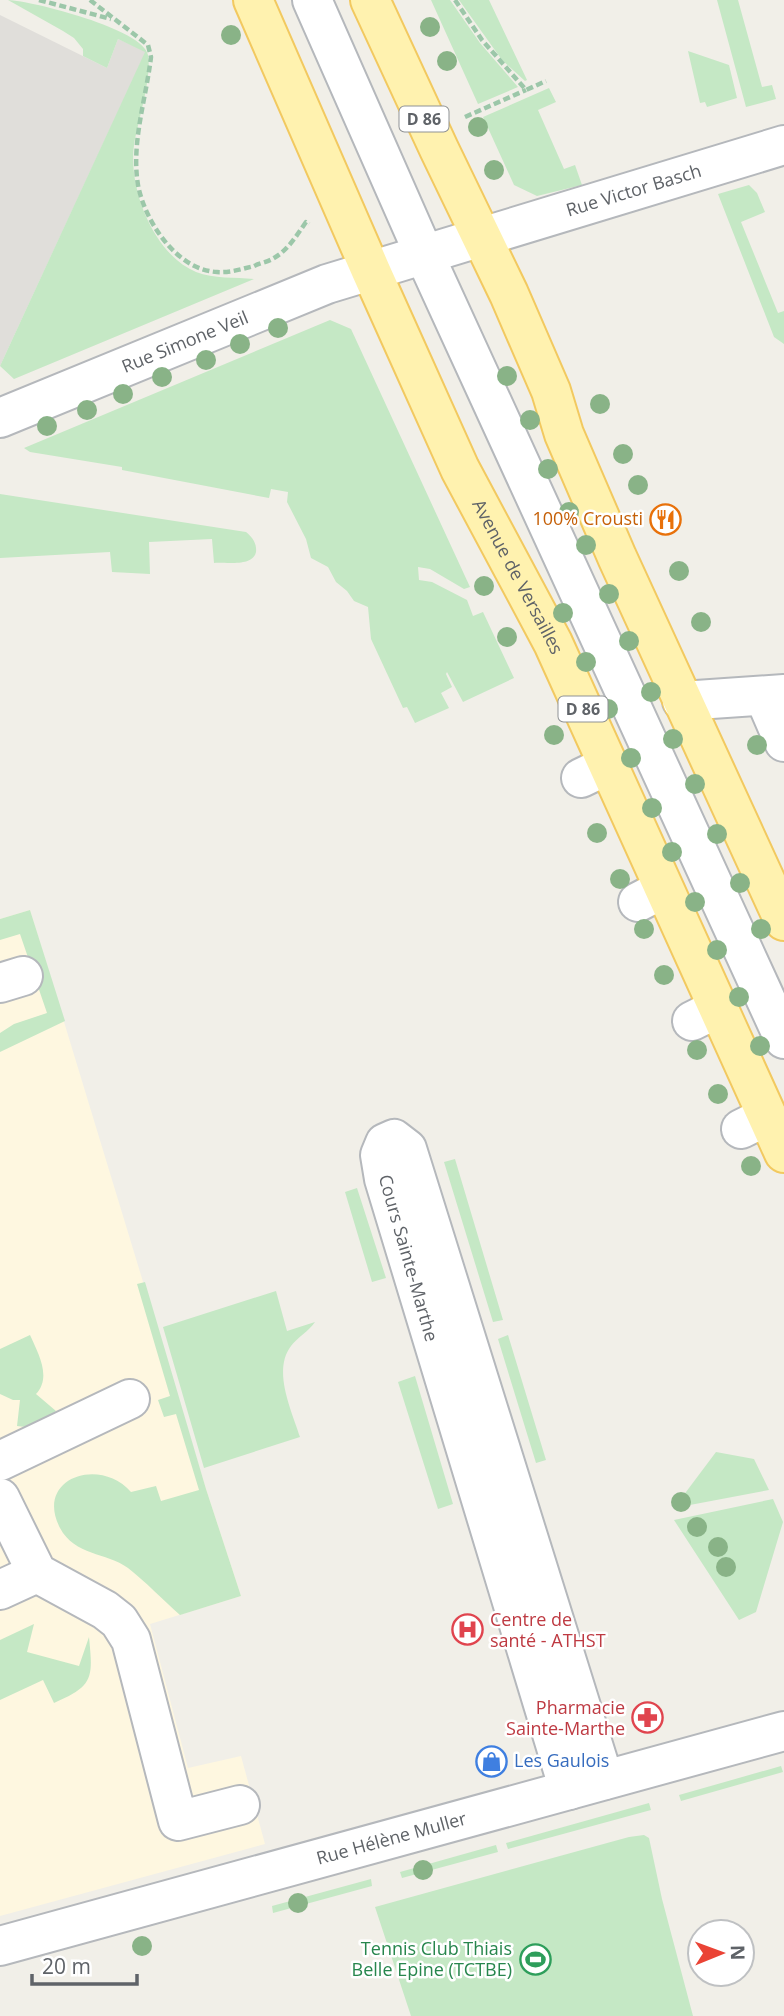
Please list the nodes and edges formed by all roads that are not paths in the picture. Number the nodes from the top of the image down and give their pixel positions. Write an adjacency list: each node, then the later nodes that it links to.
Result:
1 (253, 0): 7 (main road, Avenue de Versailles / D 86)
2 (312, 0): 6 (street)
3 (370, 0): 5 (main road, D 86)
4 (784, 145): 5 (street, Rue Victor Basch)
5 (482, 236): 6 (street, Rue Victor Basch); 10 (main road, D 86)
6 (424, 254): 7 (street, Rue Simone Veil); 13 (street)
7 (371, 271): 8 (street, Rue Simone Veil); 14 (main road, Avenue de Versailles / D 86)
8 (0, 418)
9 (778, 694): 10 (street); 11 (street)
10 (682, 701): 12 (main road, D 86)
11 (784, 742)
12 (784, 921)
13 (784, 1039)
14 (784, 1153)
15 (130, 1399): 16 (street)
16 (0, 1461)
17 (0, 1498): 18 (street)
18 (37, 1573): 19 (street); 22 (street)
19 (0, 1590)
20 (784, 1731): 21 (street, Rue Hélène Muller)
21 (586, 1785): 21 (street, Cours Sainte-Marthe); 23 (street, Rue Hélène Muller)
22 (240, 1805)
23 (0, 1946)

